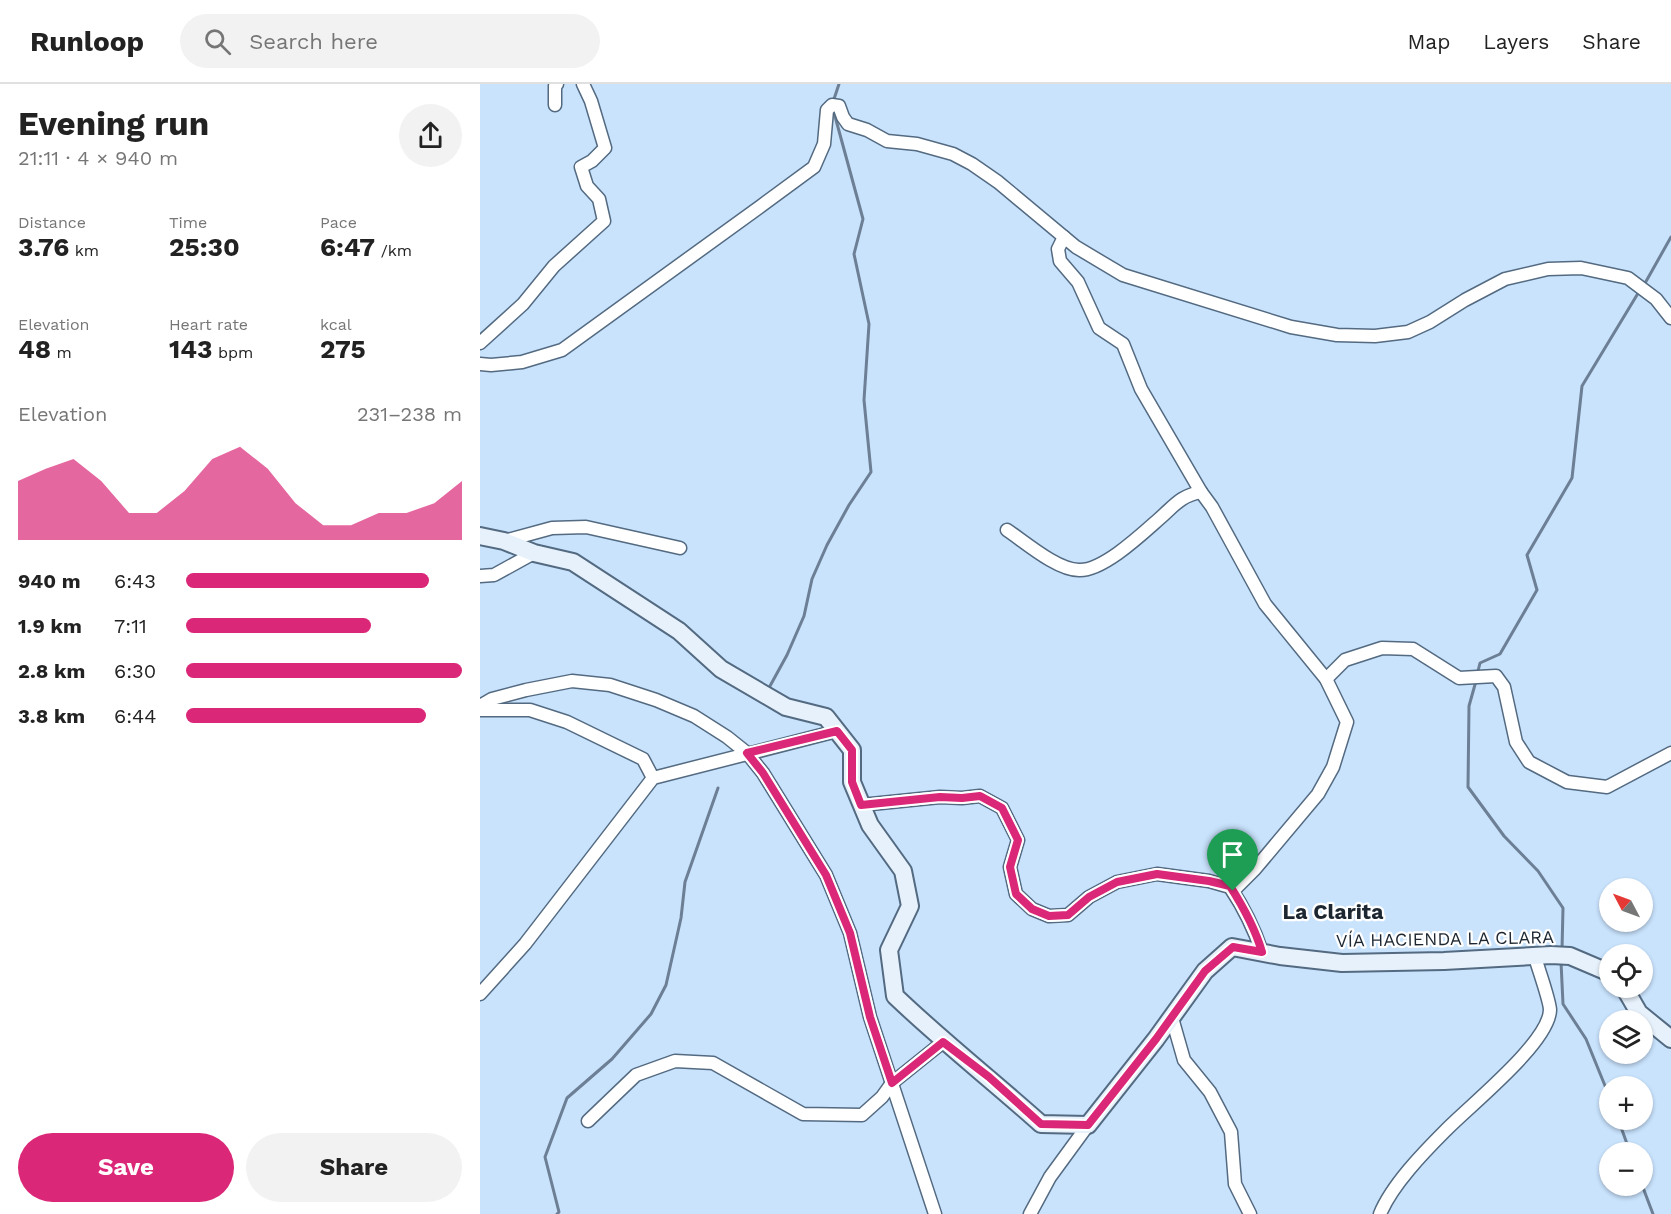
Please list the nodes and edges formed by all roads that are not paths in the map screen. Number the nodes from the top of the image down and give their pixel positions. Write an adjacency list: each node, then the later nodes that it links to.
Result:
1 (557, 84): 3 (street)
2 (583, 84): 6 (street)
3 (555, 105)
4 (1064, 237): 5 (street); 7 (street); 8 (street)
5 (1671, 318)
6 (480, 343)
7 (480, 364)
8 (1201, 492): 9 (street); 15 (street)
9 (1007, 530)
10 (480, 536): 11 (street)
11 (504, 541): 12 (street); 13 (street)
12 (680, 548)
13 (534, 553): 14 (street); 17 (street)
14 (480, 576)
15 (1326, 679): 19 (street); 22 (street)
16 (480, 708): 18 (street); 20 (street)
17 (837, 731): 18 (street); 21 (street)
18 (747, 753): 20 (street); 31 (street)
19 (1671, 753)
20 (653, 778): 26 (street)
21 (861, 805): 22 (street); 30 (street)
22 (1233, 891): 23 (street)
23 (1262, 952): 24 (street, VÍA HACIENDA LA CLARA); 28 (street, VÍA HACIENDA LA CLARA)
24 (1543, 956): 25 (street, VÍA HACIENDA LA CLARA); 37 (street)
25 (1599, 968)
26 (480, 994)
27 (1630, 998): 29 (street)
28 (1172, 1018): 33 (street, VÍA HACIENDA LA CLARA); 36 (street)
29 (1671, 1039)
30 (943, 1042): 31 (street); 33 (street)
31 (892, 1083): 32 (street); 34 (street)
32 (588, 1121)
33 (1088, 1125): 35 (street)
34 (934, 1214)
35 (1030, 1214)
36 (1250, 1214)
37 (1380, 1214)

